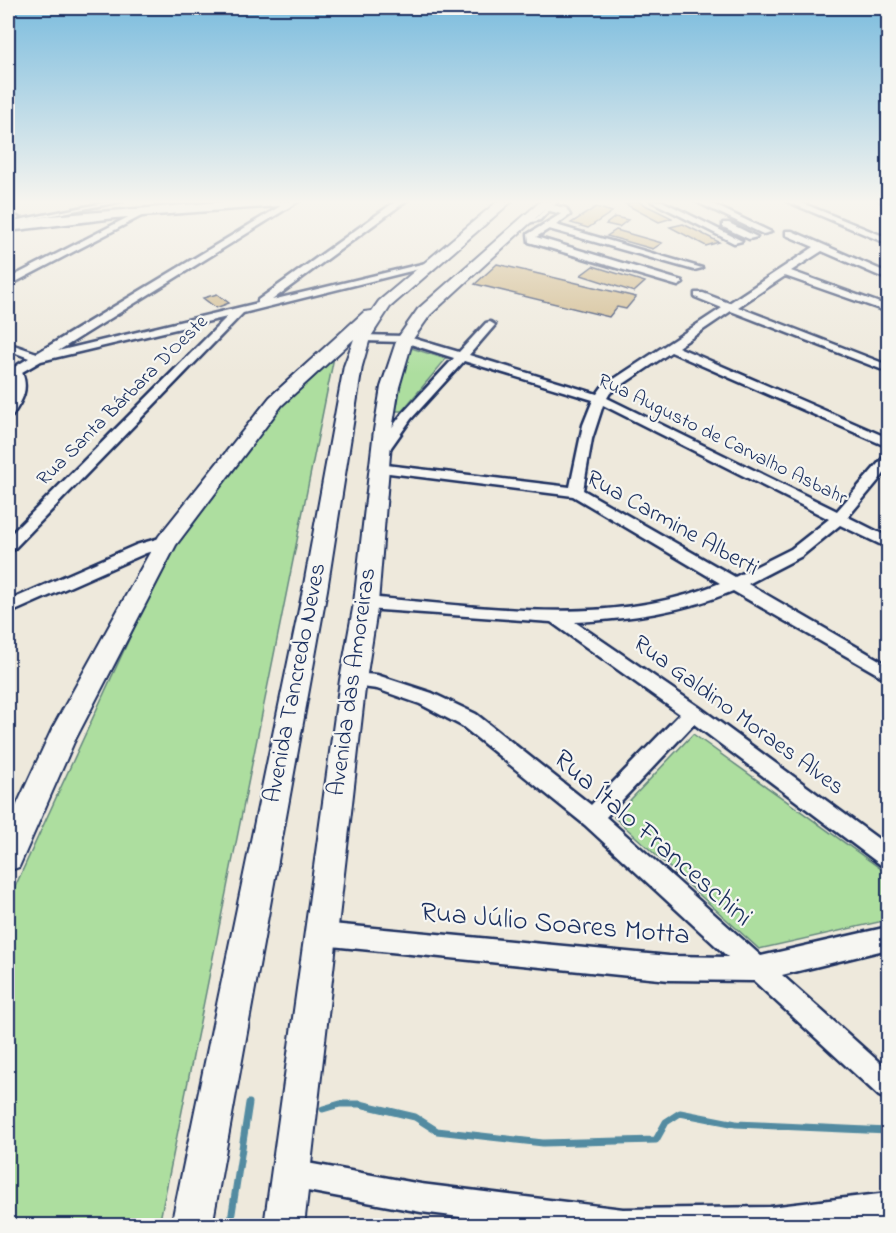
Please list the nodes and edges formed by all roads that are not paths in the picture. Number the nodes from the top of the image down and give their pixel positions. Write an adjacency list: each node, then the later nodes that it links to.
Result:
1 (55, 259): 17 (street)
2 (201, 259): 27 (street)
3 (323, 259): 22 (street)
4 (438, 259): 11 (main road, Avenida Tancredo Neves)
5 (489, 259): 29 (main road, Avenida das Amoreiras)
6 (596, 259): 19 (street)
7 (625, 259): 14 (street)
8 (674, 259): 12 (street)
9 (804, 259): 13 (street)
10 (848, 259): 15 (street)
11 (430, 265): 16 (street); 18 (main road, Avenida Tancredo Neves)
12 (697, 268)
13 (784, 272): 23 (street); 24 (street)
14 (687, 275)
15 (888, 276)
16 (364, 281): 18 (street); 22 (street)
17 (8, 283)
18 (410, 283): 21 (main road, Avenida Tancredo Neves)
19 (678, 283)
20 (699, 295): 23 (street)
21 (384, 304): 28 (main road, Avenida Tancredo Neves); 33 (main road)
22 (257, 306): 25 (street)
23 (733, 308): 32 (street); 36 (street)
24 (888, 309)
25 (240, 310): 30 (street); 49 (street, Rua Santa Bárbara D'Oeste)
26 (490, 325): 34 (street)
27 (79, 333): 30 (street); 35 (street)
28 (362, 338): 29 (street, Rua Augusto de Carvalho Asbahr); 33 (main road); 66 (main road, Avenida Tancredo Neves)
29 (405, 339): 34 (street, Rua Augusto de Carvalho Asbahr); 43 (main road, Avenida das Amoreiras)
30 (112, 341): 35 (street)
31 (8, 346): 35 (street)
32 (669, 347): 40 (street); 42 (street)
33 (322, 357): 47 (main road)
34 (463, 357): 40 (street, Rua Augusto de Carvalho Asbahr); 43 (street)
35 (38, 358): 37 (street)
36 (888, 369)
37 (12, 374): 39 (street)
38 (8, 384): 39 (street)
39 (21, 394): 41 (street)
40 (598, 398): 45 (street); 46 (street, Rua Augusto de Carvalho Asbahr)
41 (8, 413)
42 (888, 443)
43 (380, 459): 45 (street, Rua Carmine Alberti); 51 (main road, Avenida das Amoreiras)
44 (888, 461): 46 (street)
45 (576, 492): 50 (street, Rua Carmine Alberti)
46 (837, 517): 48 (street, Rua Augusto de Carvalho Asbahr); 50 (street)
47 (167, 541): 52 (street); 58 (main road)
48 (888, 543)
49 (8, 546)
50 (736, 585): 53 (street); 54 (street, Rua Carmine Alberti)
51 (366, 603): 53 (street); 55 (main road, Avenida das Amoreiras)
52 (8, 608)
53 (556, 617): 56 (street, Rua Galdino Moraes Alves)
54 (888, 673)
55 (353, 680): 57 (street, Rua Ítalo Franceschini); 60 (main road, Avenida das Amoreiras)
56 (693, 713): 57 (street); 59 (street, Rua Galdino Moraes Alves)
57 (592, 818): 62 (street, Rua Ítalo Franceschini)
58 (8, 856)
59 (888, 858)
60 (321, 934): 62 (street, Rua Júlio Soares Motta); 64 (main road, Avenida das Amoreiras)
61 (888, 938): 62 (street, Rua Júlio Soares Motta)
62 (758, 969): 63 (street, Rua Ítalo Franceschini)
63 (888, 1087)
64 (291, 1174): 65 (street); 67 (main road, Avenida das Amoreiras)
65 (888, 1207)
66 (191, 1226)
67 (284, 1226)

